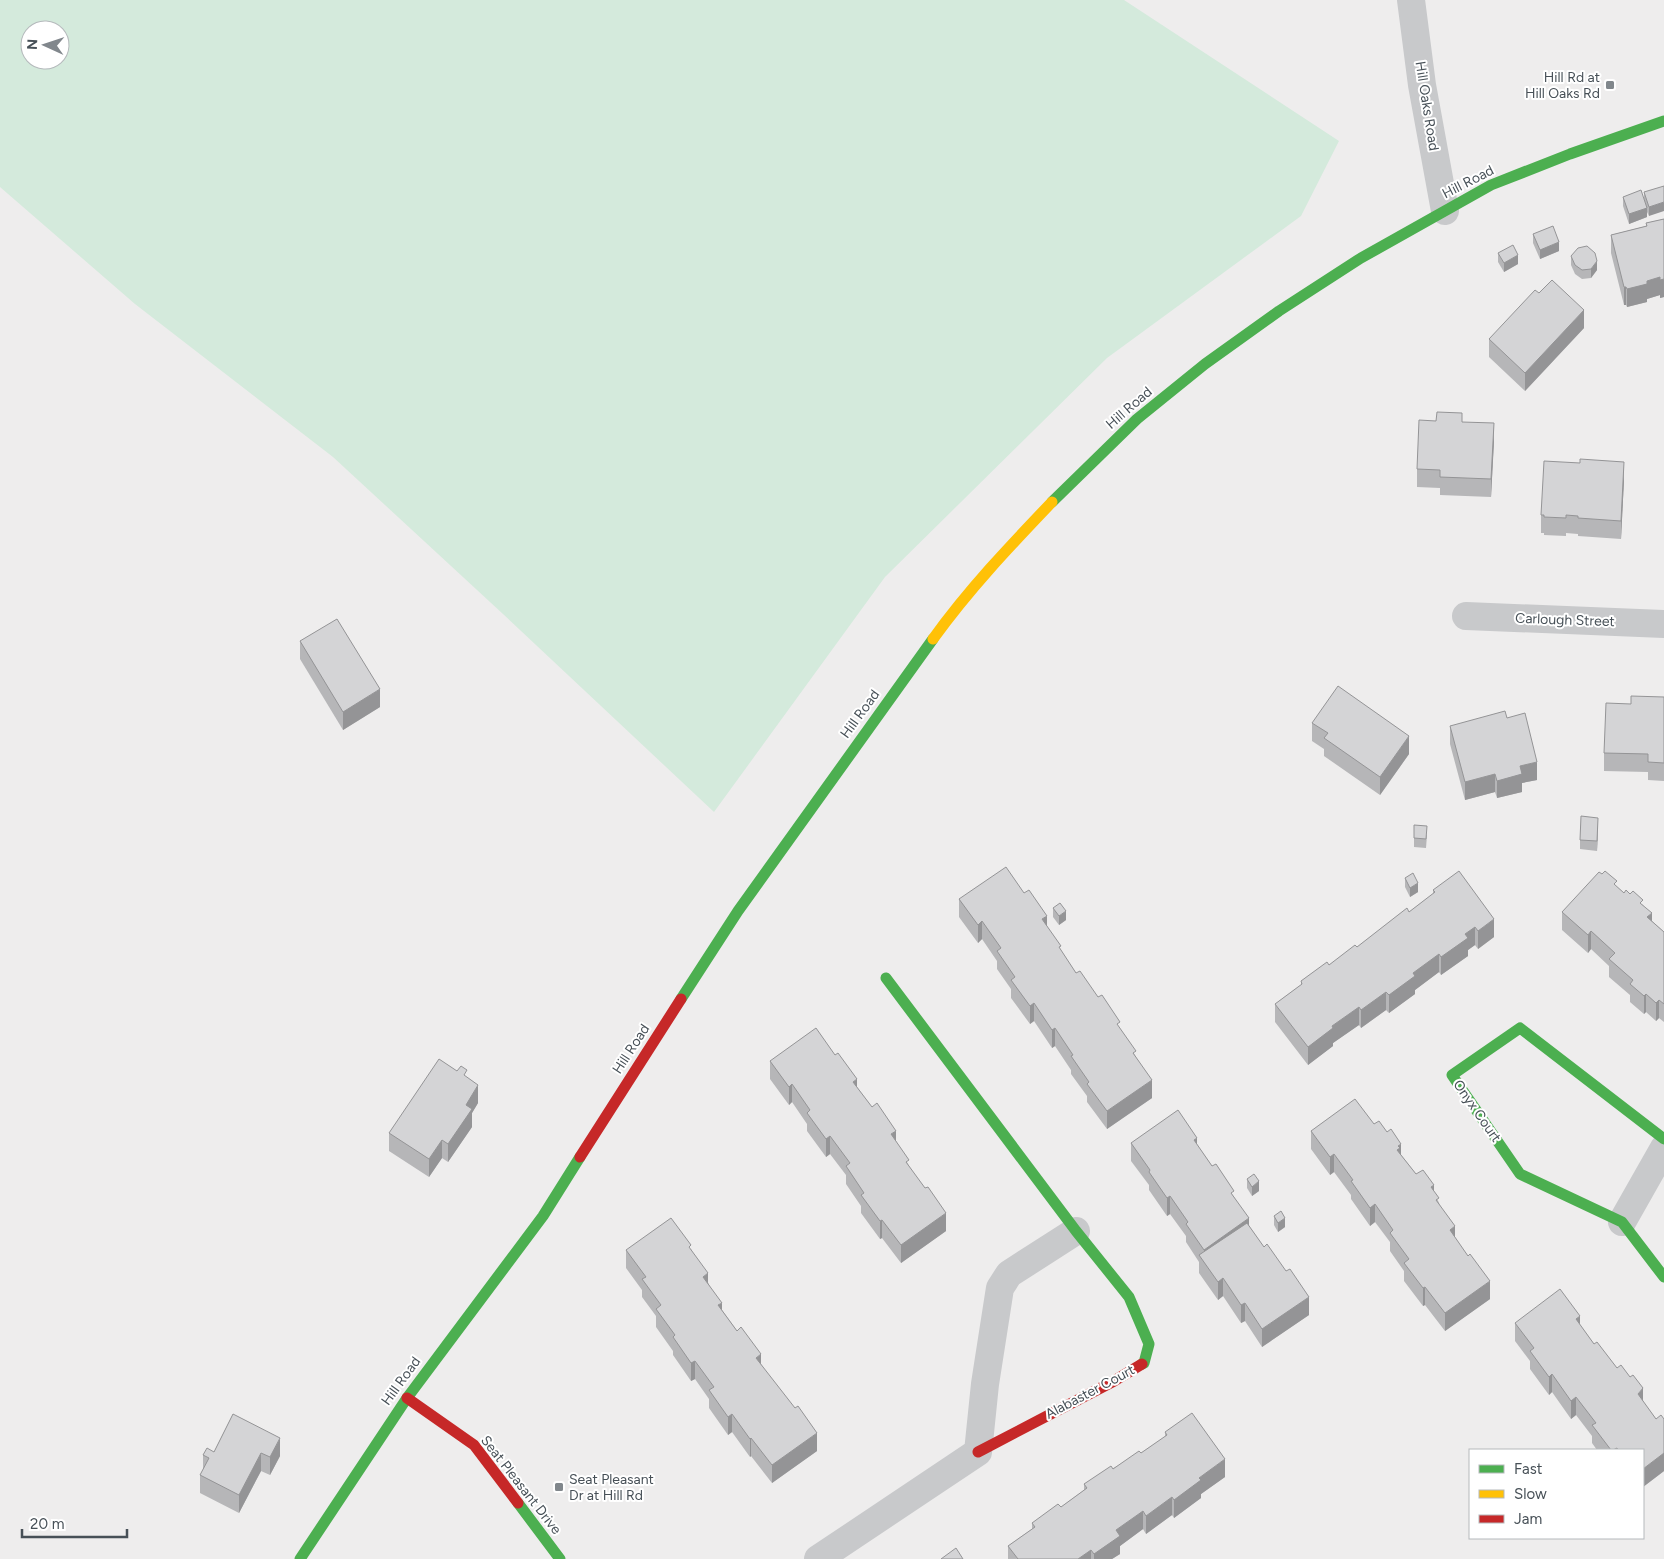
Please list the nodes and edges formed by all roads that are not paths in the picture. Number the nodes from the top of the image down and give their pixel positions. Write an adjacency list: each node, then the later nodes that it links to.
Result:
1 (1411, 0): 3 (street, Hill Oaks Road)
2 (1664, 121): 3 (street, Hill Road)
3 (1445, 211): 12 (street, Hill Road)
4 (1466, 616): 5 (street, Carlough Street)
5 (1664, 624)
6 (886, 978): 10 (street, Alabaster Court)
7 (1664, 1138): 9 (street, Onyx Court)
8 (1664, 1148): 9 (street)
9 (1622, 1222): 11 (street, Onyx Court)
10 (1076, 1231): 13 (street); 13 (street, Alabaster Court)
11 (1664, 1277)
12 (406, 1398): 14 (street, Hill Road); 15 (street, Seat Pleasant Drive)
13 (978, 1452): 16 (street, Alabaster Court)
14 (300, 1559)
15 (560, 1559)
16 (818, 1559)

